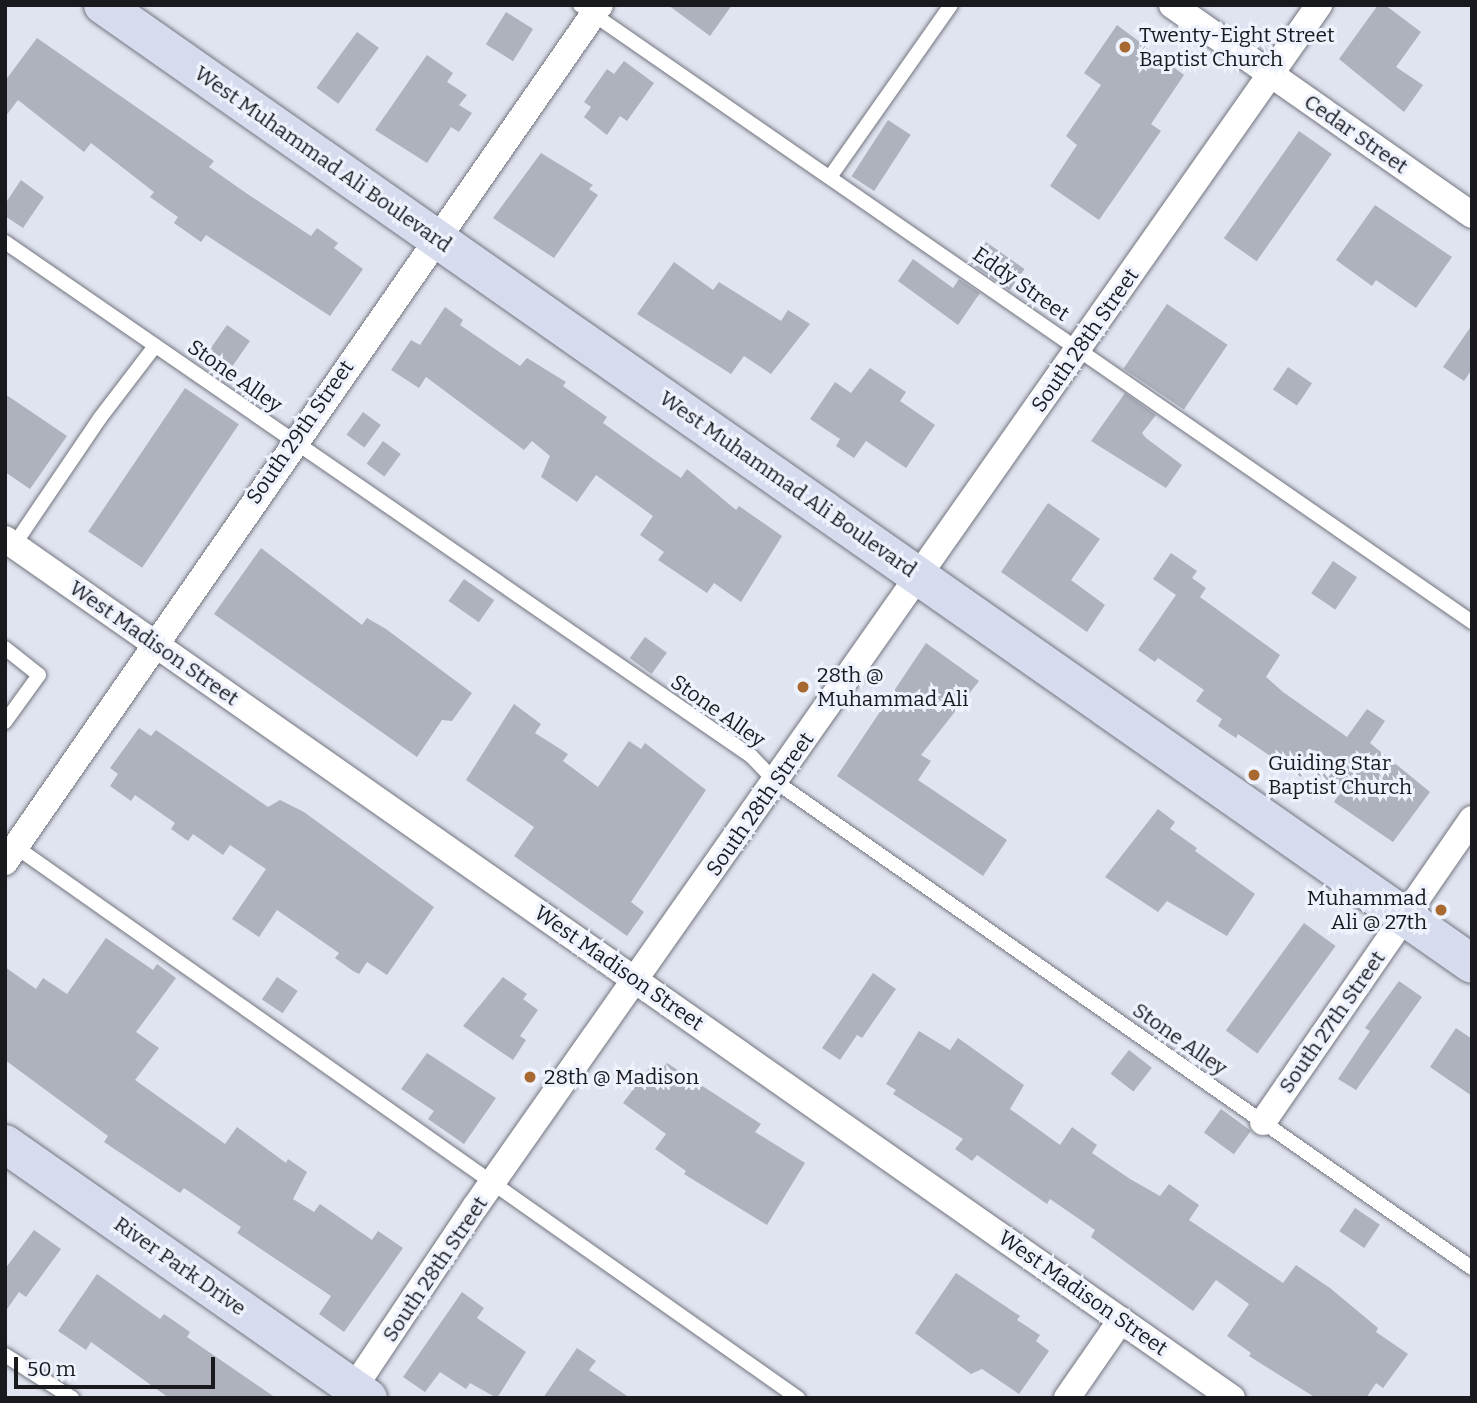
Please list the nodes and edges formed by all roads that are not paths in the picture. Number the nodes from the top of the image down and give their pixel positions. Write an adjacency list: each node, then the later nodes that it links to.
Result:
1 (103, 5): 9 (main road, West Muhammad Ali Boulevard)
2 (951, 5): 7 (lane)
3 (1172, 5): 6 (street, Cedar Street)
4 (1319, 5): 6 (street, South 28th Street)
5 (592, 8): 7 (lane, Eddy Street); 9 (street, South 29th Street)
6 (1270, 75): 8 (street, Cedar Street); 12 (street, South 28th Street)
7 (830, 177): 12 (lane, Eddy Street)
8 (1472, 215)
9 (436, 237): 13 (street, South 29th Street); 15 (main road, West Muhammad Ali Boulevard)
10 (5, 242): 11 (lane, Stone Alley)
11 (155, 346): 13 (lane, Stone Alley); 14 (lane)
12 (1078, 349): 15 (street, South 28th Street); 16 (lane, Eddy Street)
13 (293, 442): 17 (street, South 29th Street); 20 (lane, Stone Alley)
14 (10, 542): 17 (street, West Madison Street)
15 (919, 576): 20 (street, South 28th Street); 23 (main road, West Muhammad Ali Boulevard)
16 (1472, 622)
17 (154, 643): 22 (street, South 29th Street); 25 (street, West Madison Street)
18 (5, 648): 19 (lane)
19 (5, 722)
20 (776, 782): 25 (street, South 28th Street); 26 (lane, Stone Alley)
21 (1472, 819): 23 (street, South 27th Street)
22 (10, 855): 28 (lane)
23 (1405, 916): 24 (main road, West Muhammad Ali Boulevard); 26 (street, South 27th Street)
24 (1472, 964)
25 (637, 981): 28 (street, South 28th Street); 30 (street, West Madison Street)
26 (1263, 1122): 29 (lane, Stone Alley)
27 (5, 1144): 32 (main road, River Park Drive)
28 (492, 1185): 32 (street, South 28th Street); 34 (lane)
29 (1472, 1268)
30 (1121, 1320): 35 (street); 36 (street, West Madison Street)
31 (5, 1355): 33 (lane)
32 (357, 1394)
33 (72, 1398)
34 (798, 1398)
35 (1067, 1398)
36 (1232, 1398)

